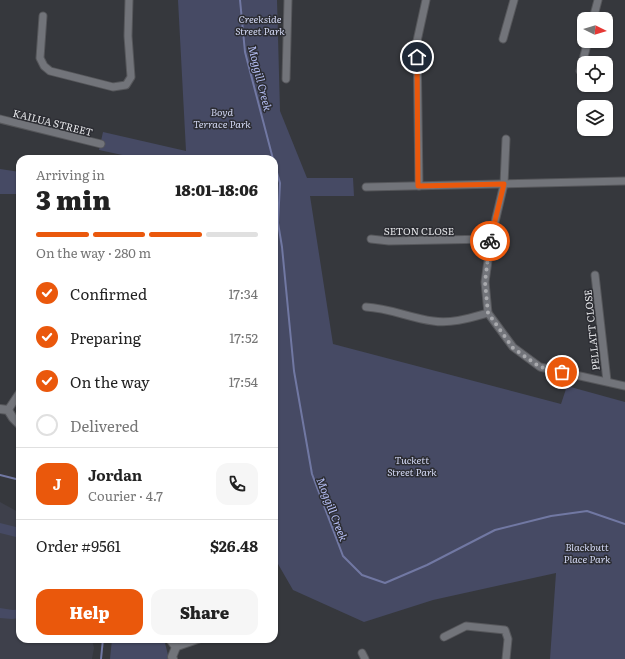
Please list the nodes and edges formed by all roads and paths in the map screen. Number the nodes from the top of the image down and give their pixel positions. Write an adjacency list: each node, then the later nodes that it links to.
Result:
1 (129, 0): 7 (street)
2 (288, 0): 9 (street)
3 (426, 0): 15 (street)
4 (514, 0): 8 (street)
5 (598, 0): 6 (street)
6 (595, 12)
7 (43, 16)
8 (503, 39)
9 (286, 79)
10 (0, 119): 12 (street, KAILUA STREET)
11 (506, 139): 14 (street)
12 (101, 144)
13 (625, 181): 14 (street)
14 (504, 184): 15 (street); 18 (street)
15 (418, 186): 16 (street)
16 (366, 187)
17 (371, 239): 18 (street, SETON CLOSE)
18 (491, 239): 21 (street)
19 (595, 276): 22 (street, PELLATT CLOSE)
20 (366, 307): 21 (street)
21 (488, 313): 22 (street)
22 (607, 381): 23 (street)
23 (625, 386)
24 (16, 396): 25 (street)
25 (4, 410): 26 (street)
26 (16, 421)
27 (444, 637): 32 (street)
28 (173, 643): 30 (street)
29 (188, 643): 30 (street)
30 (176, 647): 31 (street)
31 (173, 659)
32 (506, 659)

